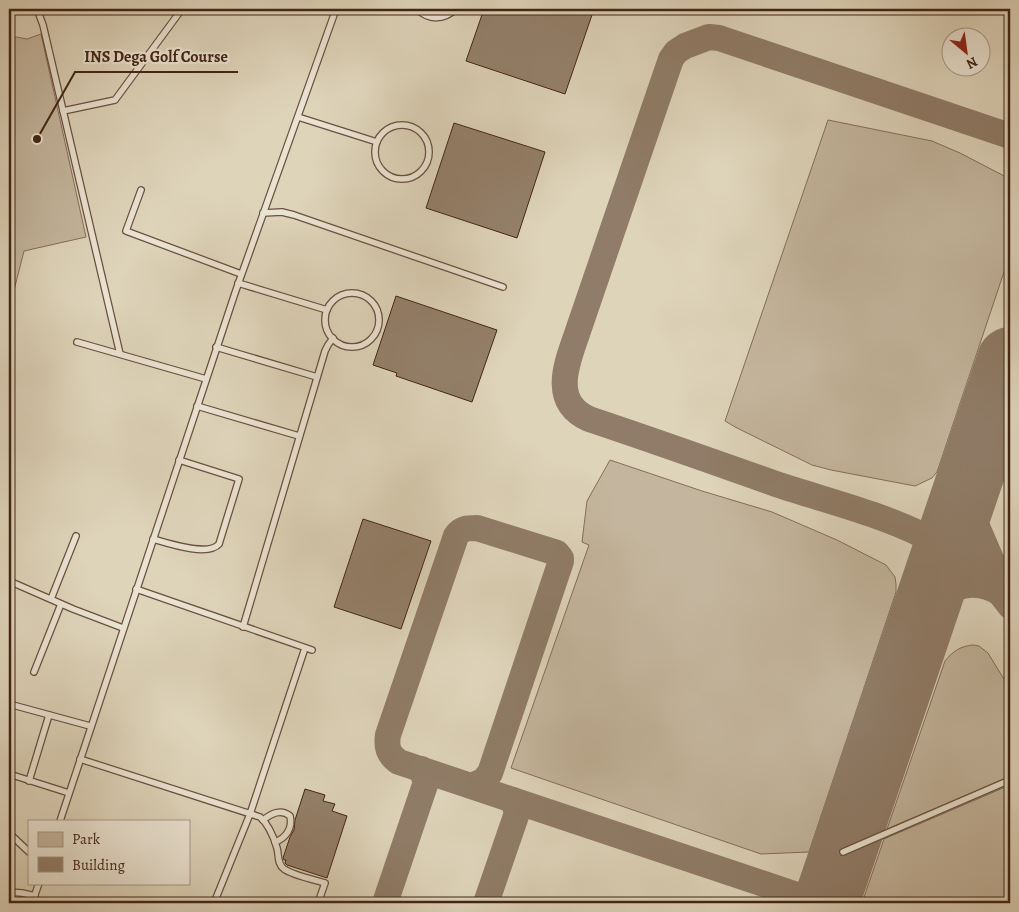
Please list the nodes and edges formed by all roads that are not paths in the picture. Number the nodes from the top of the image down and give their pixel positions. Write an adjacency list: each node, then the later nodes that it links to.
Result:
1 (37, 9): 6 (lane)
2 (182, 9): 6 (lane)
3 (336, 9): 7 (lane)
4 (416, 9): 5 (lane)
5 (456, 9)
6 (63, 111): 18 (lane)
7 (298, 117): 8 (lane); 10 (lane)
8 (377, 142): 8 (lane)
9 (141, 190): 11 (lane)
10 (263, 213): 11 (lane); 13 (lane)
11 (241, 274): 12 (lane)
12 (238, 283): 14 (lane); 17 (lane)
13 (503, 287)
14 (327, 310): 15 (lane); 15 (lane)
15 (333, 338): 19 (lane)
16 (77, 342): 18 (lane)
17 (216, 348): 19 (lane); 20 (lane)
18 (120, 354): 20 (lane)
19 (317, 377): 22 (lane)
20 (206, 379): 21 (lane)
21 (197, 406): 22 (lane); 23 (lane)
22 (300, 436): 30 (lane)
23 (179, 460): 25 (lane); 25 (lane)
24 (76, 536): 28 (lane)
25 (153, 539): 27 (lane)
26 (9, 580): 28 (lane)
27 (136, 589): 30 (lane); 31 (lane)
28 (52, 600): 29 (lane)
29 (61, 604): 31 (lane); 34 (lane)
30 (243, 626): 32 (lane)
31 (123, 628): 37 (lane)
32 (305, 648): 33 (lane); 43 (lane)
33 (312, 650)
34 (34, 672)
35 (9, 704): 36 (lane)
36 (49, 715): 37 (lane); 41 (lane)
37 (90, 726): 38 (lane)
38 (80, 759): 42 (lane); 43 (lane)
39 (9, 774): 41 (lane)
40 (1010, 780): 49 (lane)
41 (29, 781): 42 (lane)
42 (69, 793): 44 (lane)
43 (250, 814): 45 (lane); 54 (lane)
44 (60, 820)
45 (263, 820): 47 (lane); 47 (lane)
46 (9, 833): 48 (lane)
47 (275, 842): 55 (lane)
48 (28, 851)
49 (843, 852)
50 (39, 884): 52 (lane)
51 (9, 892): 52 (lane)
52 (35, 896): 53 (lane)
53 (32, 903)
54 (214, 903)
55 (318, 903)

